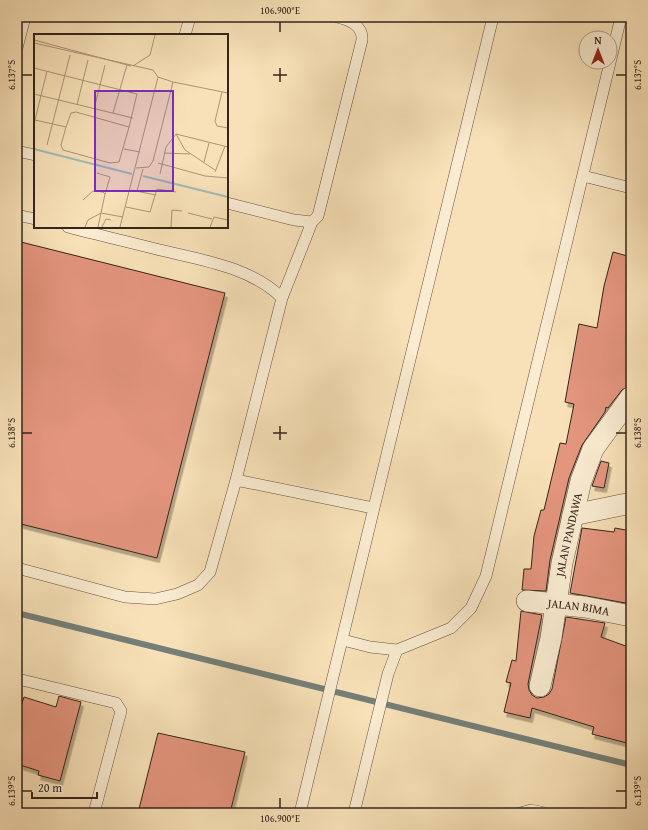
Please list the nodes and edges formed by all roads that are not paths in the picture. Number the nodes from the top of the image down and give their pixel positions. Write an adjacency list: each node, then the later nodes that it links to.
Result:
1 (25, 17): 7 (lane)
2 (190, 17): 6 (lane)
3 (337, 17): 15 (lane)
4 (493, 17): 21 (lane)
5 (621, 17): 10 (lane)
6 (185, 34)
7 (17, 48)
8 (17, 151): 9 (lane)
9 (34, 155)
10 (583, 176): 11 (lane); 28 (lane)
11 (631, 188)
12 (228, 203): 15 (lane)
13 (17, 215): 14 (lane)
14 (34, 219)
15 (312, 222): 17 (lane)
16 (72, 228): 17 (lane)
17 (282, 298): 19 (lane)
18 (631, 396): 22 (street, JALAN PANDAWA)
19 (236, 480): 21 (lane); 23 (lane)
20 (631, 503): 22 (street)
21 (373, 508): 27 (lane)
22 (573, 514): 25 (street, JALAN PANDAWA)
23 (17, 568)
24 (527, 601): 25 (street, JALAN BIMA)
25 (556, 603): 26 (street, JALAN BIMA); 30 (street, JALAN PANDAWA)
26 (631, 616)
27 (341, 644): 28 (lane); 32 (lane)
28 (397, 650): 33 (lane)
29 (18, 678): 31 (lane)
30 (540, 686)
31 (94, 813)
32 (300, 813)
33 (354, 813)
34 (520, 813): 35 (lane)
35 (545, 813)

